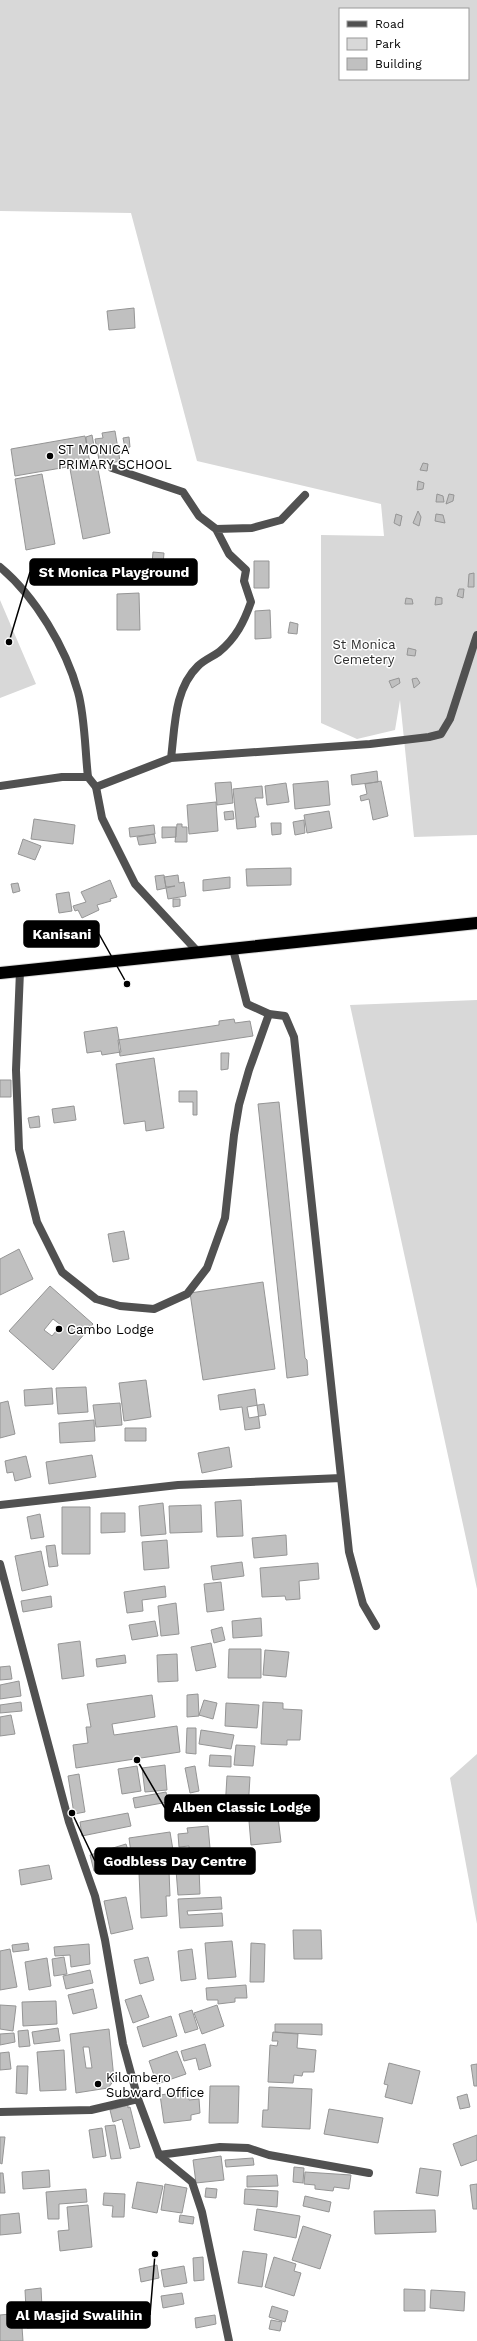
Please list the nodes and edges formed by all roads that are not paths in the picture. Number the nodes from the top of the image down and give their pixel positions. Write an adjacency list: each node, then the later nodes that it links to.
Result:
1 (112, 468): 3 (street)
2 (305, 495): 3 (street)
3 (216, 529): 6 (street)
4 (0, 567): 7 (street)
5 (477, 635): 6 (street)
6 (171, 758): 9 (street)
7 (88, 777): 8 (street); 9 (street)
8 (0, 786)
9 (96, 787): 12 (street)
10 (477, 923): 11 (highway)
11 (233, 949): 12 (highway); 15 (street)
12 (198, 952): 13 (highway)
13 (20, 971): 14 (highway); 15 (street)
14 (0, 973)
15 (269, 1014): 16 (street)
16 (341, 1478): 17 (street); 19 (street)
17 (0, 1505)
18 (0, 1564): 20 (street)
19 (376, 1626)
20 (138, 2099): 21 (street); 22 (street)
21 (0, 2112)
22 (159, 2155): 23 (street); 24 (street)
23 (369, 2173)
24 (229, 2341)

